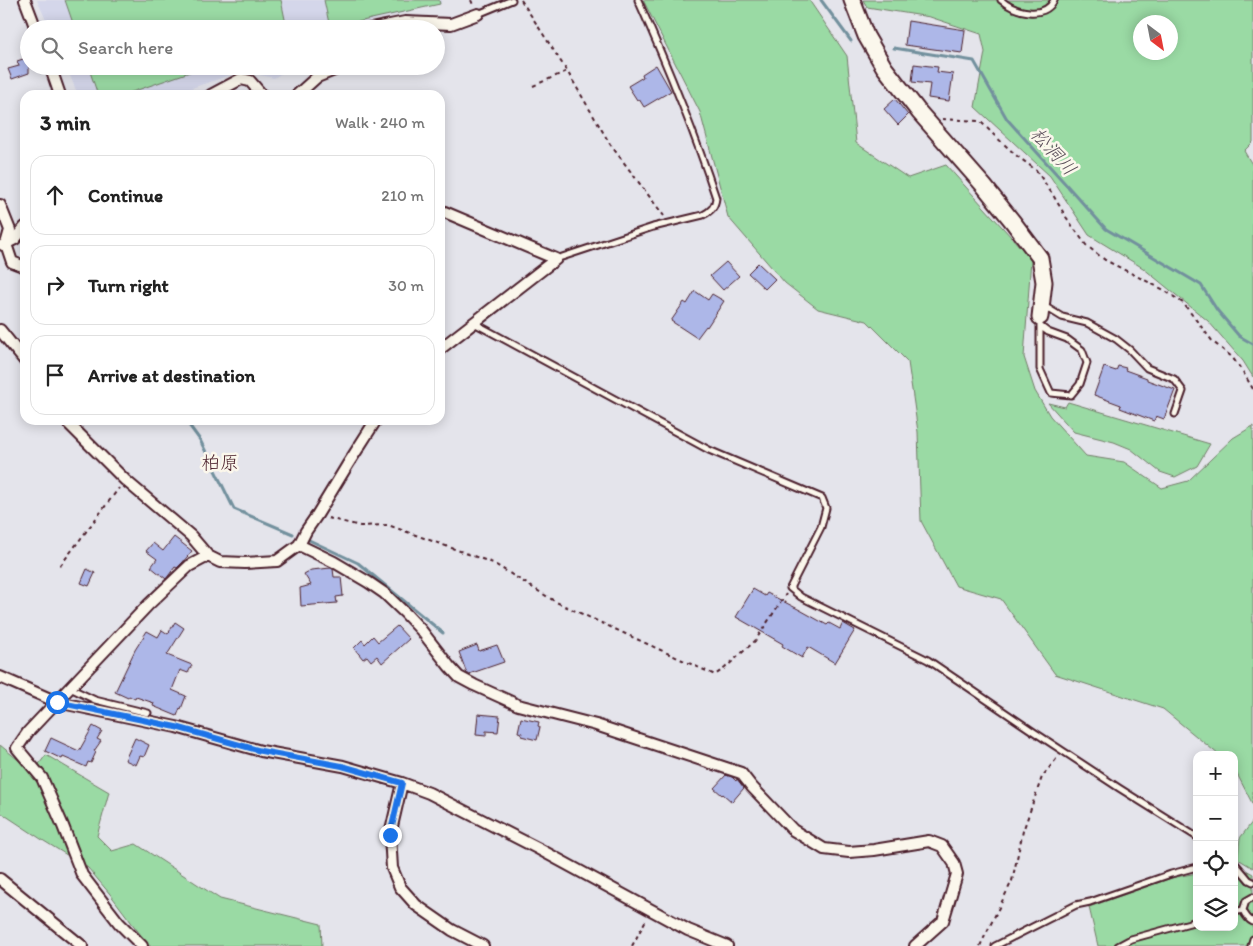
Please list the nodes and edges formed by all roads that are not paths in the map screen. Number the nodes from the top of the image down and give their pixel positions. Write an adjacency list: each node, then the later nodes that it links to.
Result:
1 (26, 0): 8 (street)
2 (512, 0): 7 (lane)
3 (638, 0): 20 (lane)
4 (852, 0): 22 (street)
5 (1001, 0): 6 (lane)
6 (1054, 0)
7 (478, 14): 9 (street)
8 (33, 20)
9 (445, 24)
10 (53, 75): 12 (street)
11 (322, 75): 15 (street)
12 (58, 90)
13 (220, 90): 14 (street)
14 (258, 90)
15 (303, 90)
16 (0, 205): 19 (street)
17 (445, 212): 20 (street)
18 (20, 233): 19 (street)
19 (3, 245): 21 (street)
20 (556, 259): 23 (street)
21 (20, 265)
22 (1041, 316): 22 (lane); 27 (lane)
23 (473, 323): 25 (street); 37 (lane)
24 (0, 330): 26 (street)
25 (445, 345)
26 (20, 355)
27 (1175, 414)
28 (70, 425): 31 (street)
29 (373, 425): 30 (street)
30 (299, 545): 31 (street); 52 (street)
31 (208, 556): 33 (street)
32 (0, 677): 34 (street)
33 (70, 688): 34 (street); 35 (lane)
34 (57, 702): 36 (street); 49 (street)
35 (148, 713)
36 (402, 783): 50 (street); 51 (street)
37 (1193, 834)
38 (1238, 867): 41 (lane)
39 (1193, 868): 53 (lane)
40 (0, 879): 48 (street)
41 (1253, 882)
42 (1253, 897): 43 (lane)
43 (1243, 910): 44 (lane); 46 (lane)
44 (1238, 911)
45 (1193, 922): 54 (lane)
46 (1253, 922)
47 (1253, 939): 55 (lane)
48 (82, 946)
49 (142, 946)
50 (483, 946)
51 (727, 946)
52 (915, 946)
53 (995, 946)
54 (1118, 946)
55 (1251, 946)

